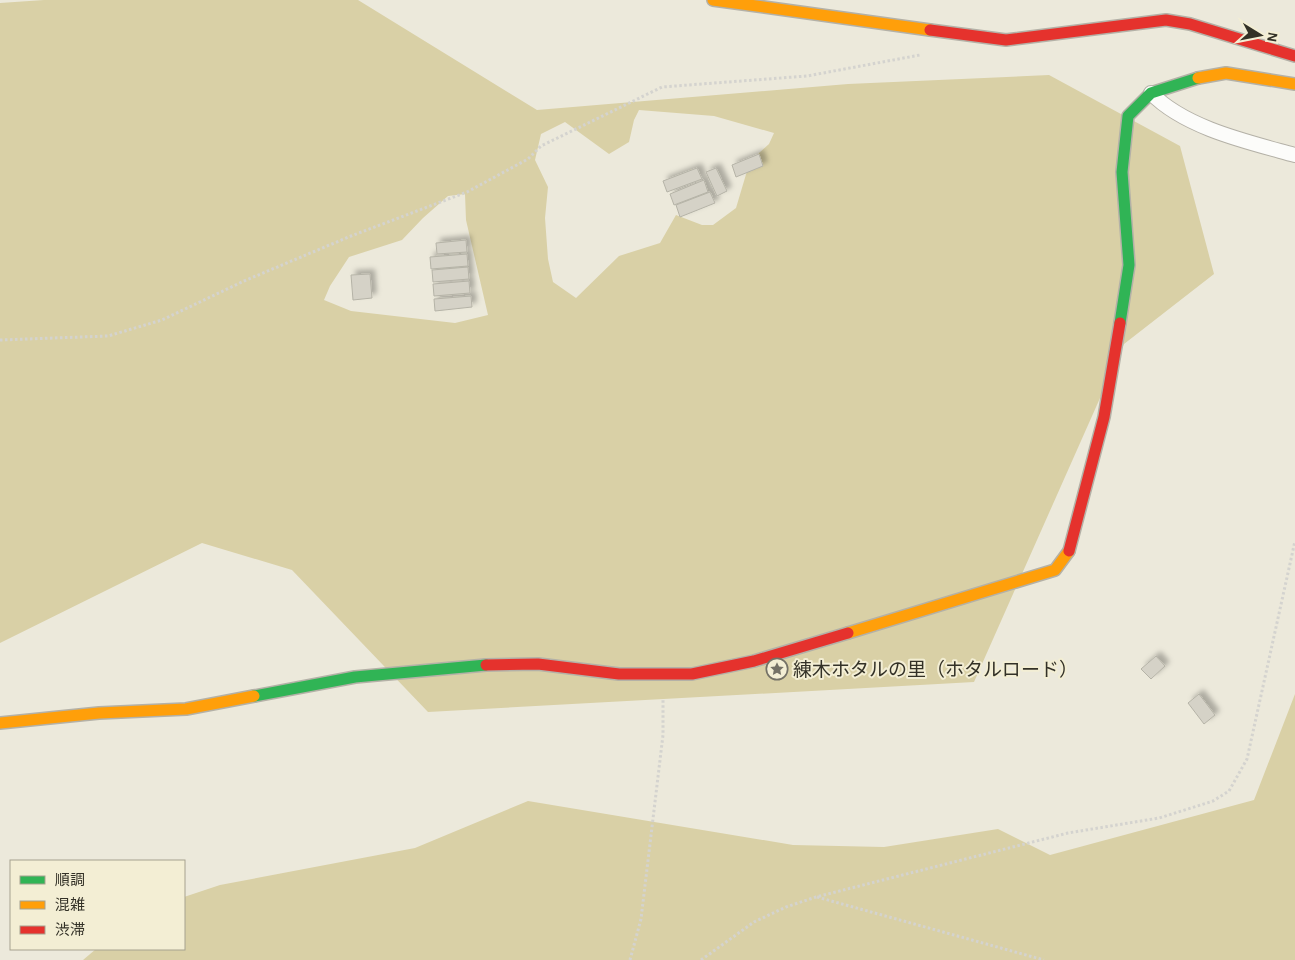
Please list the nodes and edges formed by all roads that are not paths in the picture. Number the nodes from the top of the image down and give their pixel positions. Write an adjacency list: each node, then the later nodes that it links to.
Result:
1 (714, 0): 2 (street)
2 (1295, 56)
3 (1295, 84): 4 (street)
4 (1151, 93): 5 (lane); 6 (street)
5 (1295, 155)
6 (0, 723)

